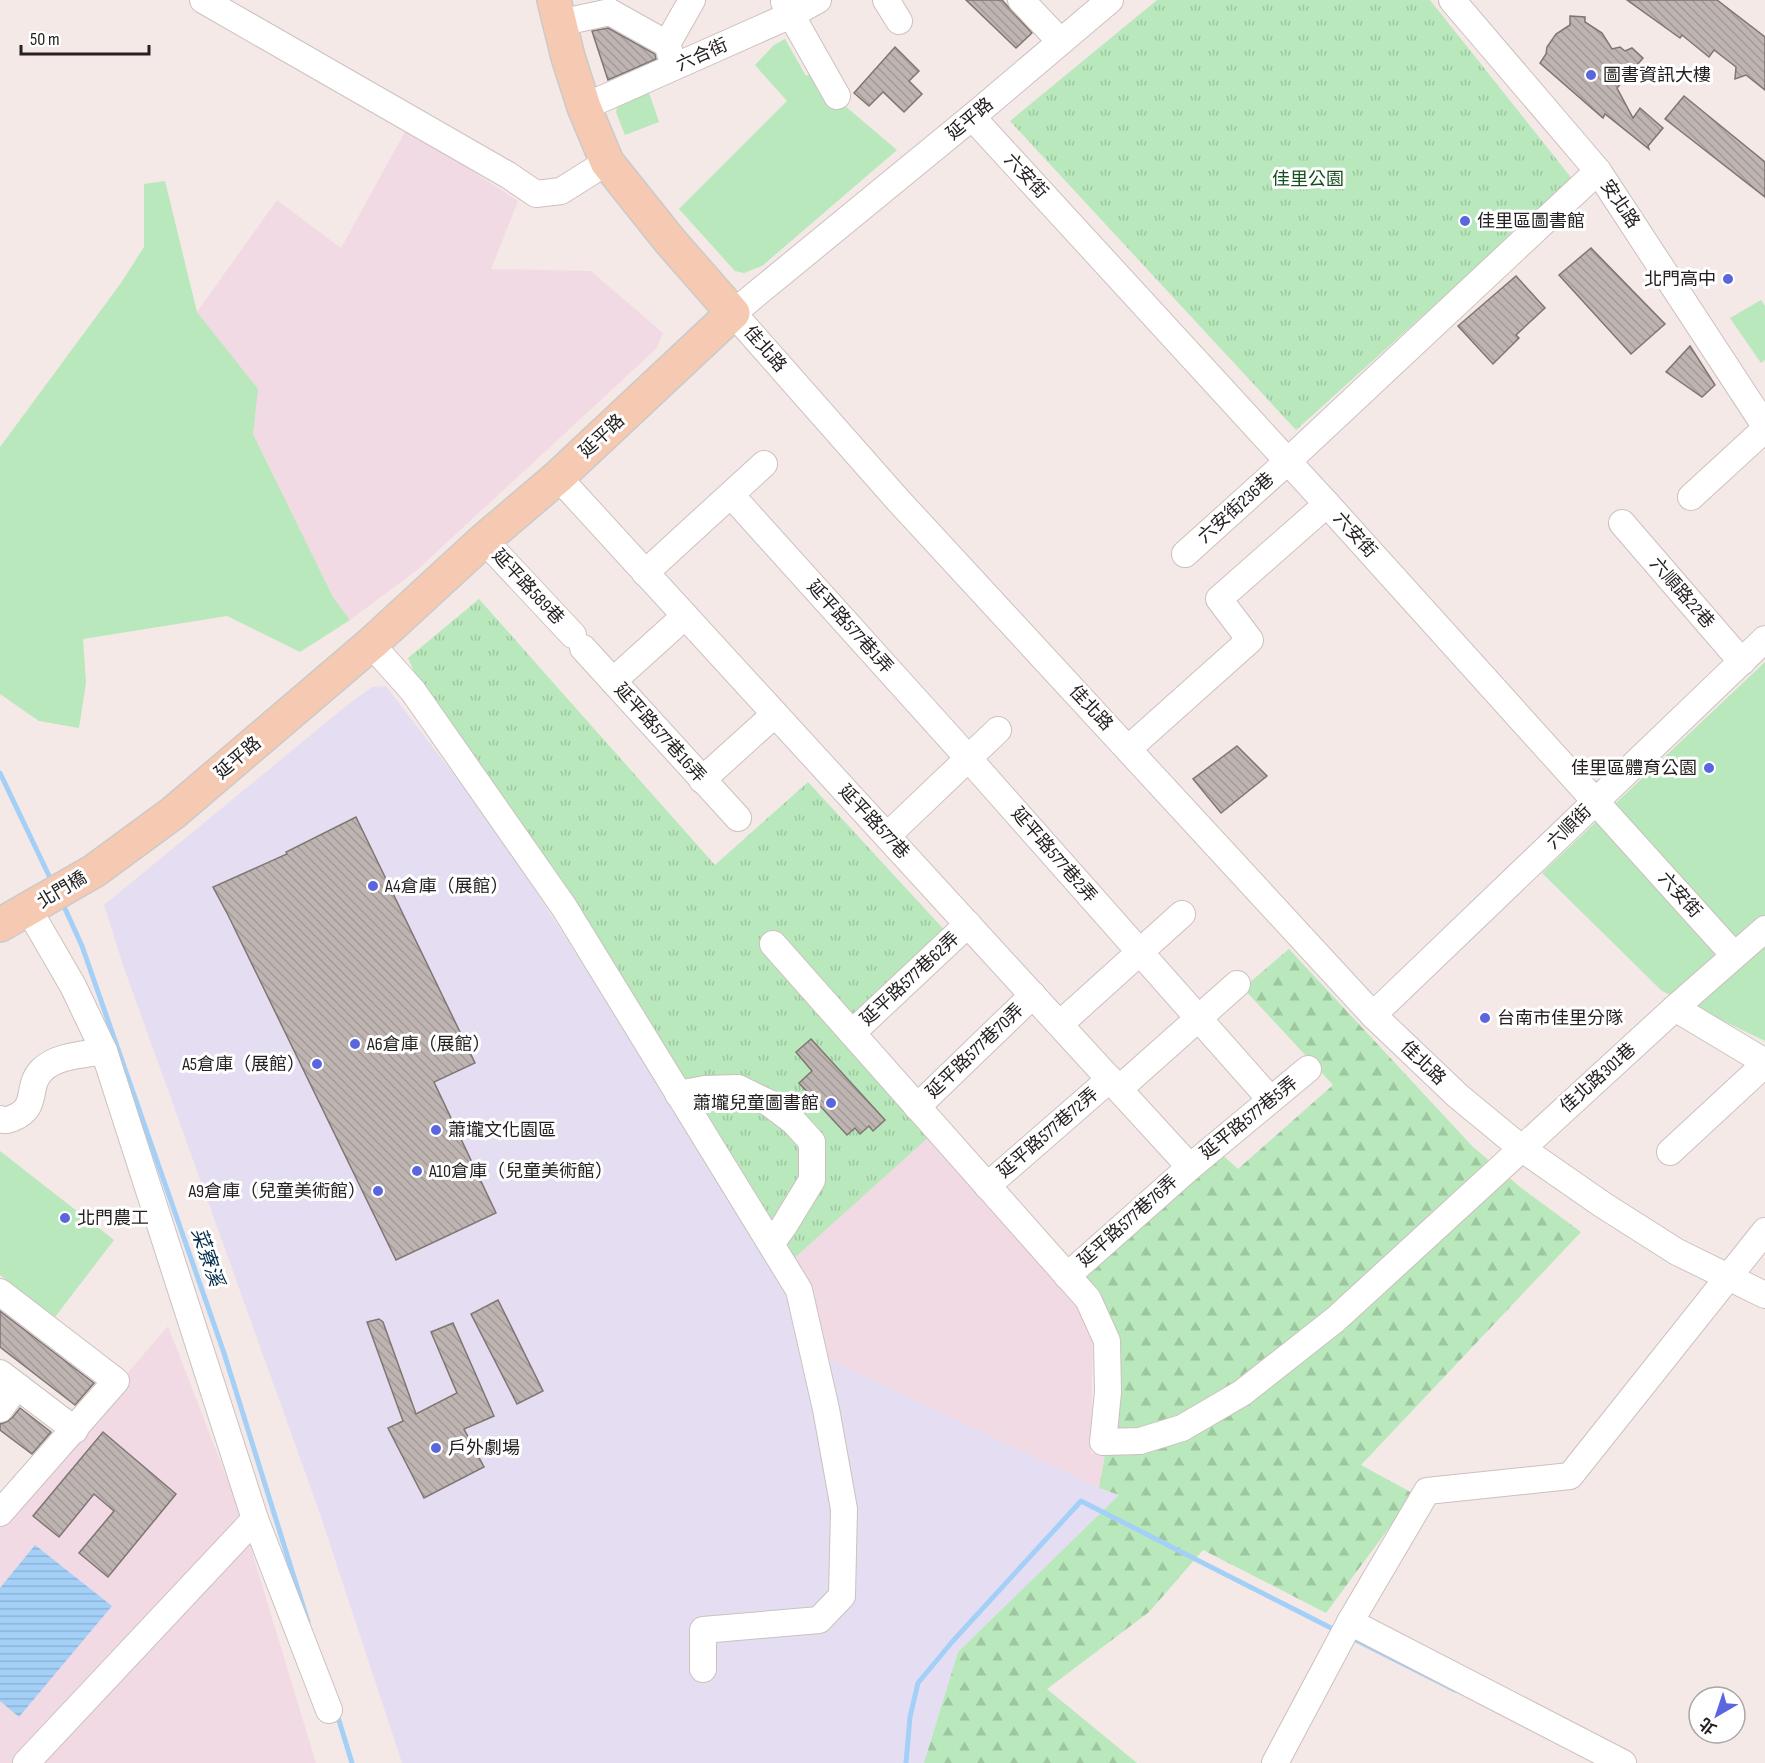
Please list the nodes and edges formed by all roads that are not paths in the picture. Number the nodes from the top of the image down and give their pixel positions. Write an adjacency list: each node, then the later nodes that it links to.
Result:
1 (203, 0): 14 (street)
2 (692, 0): 10 (street)
3 (818, 0): 7 (street, 六合街)
4 (1021, 0): 9 (street)
5 (1110, 0): 9 (street, 延平路)
6 (1452, 0): 15 (street, 安北路)
7 (787, 8): 10 (street, 六合街); 11 (street)
8 (557, 11): 10 (street); 12 (main road, 佳北路)
9 (1060, 42): 13 (street, 延平路)
10 (671, 55): 12 (street, 六合街)
11 (837, 96)
12 (584, 107): 14 (main road, 佳北路)
13 (972, 117): 16 (street, 延平路); 18 (street, 六安街)
14 (607, 162): 16 (main road, 佳北路)
15 (1598, 171): 17 (street, 安北路); 18 (street, 六安街236巷)
16 (733, 313): 20 (main road, 延平路); 36 (street, 佳北路)
17 (1765, 427): 22 (street)
18 (1287, 462): 23 (street, 六安街); 26 (street, 六安街236巷)
19 (764, 464): 21 (street)
20 (558, 477): 25 (main road, 延平路); 27 (street, 延平路577巷)
21 (731, 495): 27 (street); 37 (street, 延平路577巷1弄)
22 (1691, 497)
23 (1327, 504): 36 (street); 39 (street, 六安街)
24 (1622, 523): 32 (street, 六順路22巷)
25 (483, 540): 30 (street, 延平路589巷); 31 (main road, 延平路)
26 (1185, 554)
27 (645, 573): 28 (street, 延平路577巷)
28 (685, 616): 33 (street); 34 (street, 延平路577巷)
29 (1765, 639): 32 (street, 六順街)
30 (578, 642): 33 (street, 延平路577巷16弄)
31 (370, 644): 42 (main road, 延平路); 62 (street)
32 (1742, 662): 39 (street, 六順街)
33 (613, 681): 38 (street, 延平路577巷16弄)
34 (775, 714): 38 (street); 41 (street, 延平路577巷)
35 (998, 730): 37 (street)
36 (1128, 748): 54 (street, 佳北路)
37 (969, 759): 41 (street); 49 (street, 延平路577巷2弄)
38 (702, 780): 40 (street, 延平路577巷16弄)
39 (1595, 801): 50 (street, 六安街); 54 (street, 六順街)
40 (738, 818)
41 (887, 836): 45 (street, 延平路577巷)
42 (94, 871): 43 (main road, 北門橋)
43 (29, 910): 46 (main road, 北門橋); 58 (street)
44 (1182, 914): 49 (street)
45 (968, 924): 52 (street, 延平路577巷); 57 (street, 延平路577巷62弄)
46 (0, 925)
47 (1765, 929): 50 (street, 佳北路301巷)
48 (773, 944): 57 (street)
49 (1140, 951): 55 (street, 延平路577巷2弄); 56 (street)
50 (1734, 955): 53 (street, 佳北路301巷)
51 (1236, 984): 55 (street, 延平路577巷72弄)
52 (1033, 995): 56 (street, 延平路577巷); 64 (street, 延平路577巷70弄)
53 (1675, 1008): 59 (street); 66 (street, 佳北路301巷)
54 (1373, 1015): 66 (street, 佳北路)
55 (1198, 1017): 61 (street, 延平路577巷72弄); 63 (street, 延平路577巷2弄)
56 (1060, 1024): 61 (street, 延平路577巷)
57 (852, 1034): 64 (street)
58 (104, 1051): 65 (street); 81 (street)
59 (1765, 1063): 67 (street)
60 (1308, 1070): 63 (street, 延平路577巷5弄)
61 (1114, 1084): 68 (street, 延平路577巷); 69 (street, 延平路577巷72弄)
62 (678, 1094): 71 (street); 71 (street)
63 (1270, 1099): 68 (street, 延平路577巷5弄)
64 (917, 1107): 69 (street)
65 (0, 1119)
66 (1521, 1148): 72 (street, 佳北路301巷); 73 (street, 佳北路)
67 (1670, 1152)
68 (1190, 1167): 72 (street, 延平路577巷76弄)
69 (987, 1186): 72 (street)
70 (1765, 1231): 73 (street)
71 (771, 1244): 83 (street)
72 (1066, 1276)
73 (1728, 1278): 75 (street, 佳北路); 82 (street)
74 (0, 1292): 78 (street)
75 (1765, 1295)
76 (9, 1380): 77 (street); 78 (street)
77 (0, 1409)
78 (75, 1430): 79 (street)
79 (9, 1485): 80 (street)
80 (0, 1513)
81 (255, 1519): 84 (street); 85 (street)
82 (1350, 1622): 86 (street); 87 (street)
83 (703, 1669)
84 (329, 1710)
85 (26, 1763)
86 (1275, 1763)
87 (1623, 1763)

